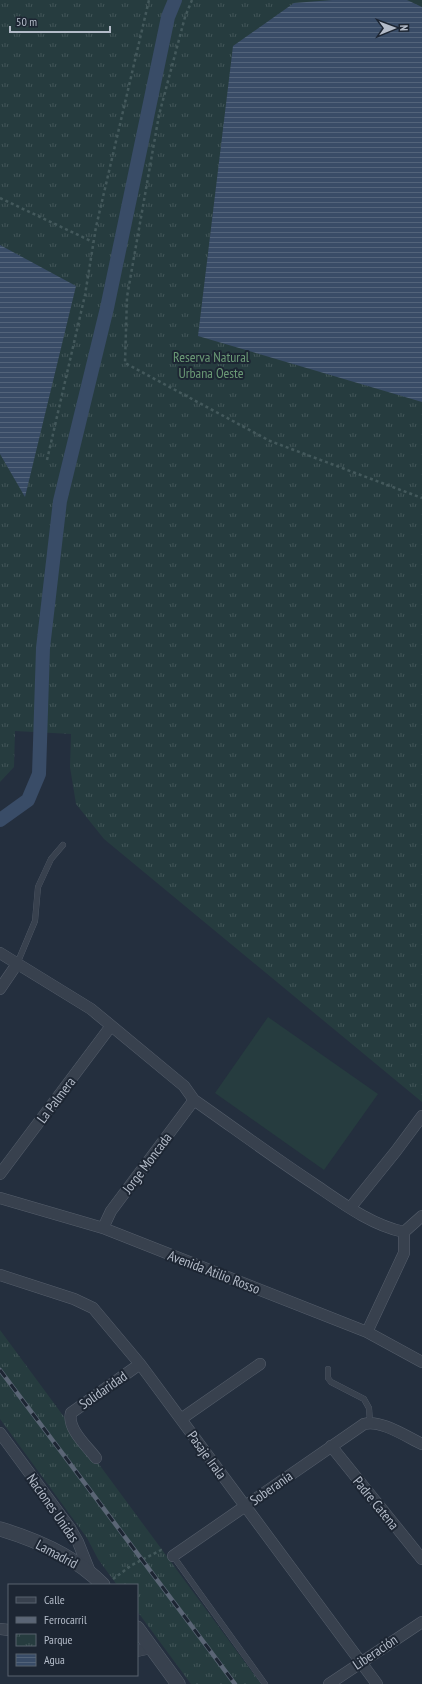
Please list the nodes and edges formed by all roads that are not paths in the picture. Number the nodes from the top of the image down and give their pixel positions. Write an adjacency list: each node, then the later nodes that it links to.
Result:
1 (62, 845): 3 (lane)
2 (0, 953): 3 (street)
3 (17, 964): 4 (street); 5 (street)
4 (0, 989)
5 (111, 1026): 6 (street); 8 (street, La Palmera)
6 (194, 1100): 10 (street); 12 (street, Jorge Moncada)
7 (422, 1116): 10 (street)
8 (0, 1174)
9 (0, 1198): 12 (street, Avenida Atilio Rosso)
10 (350, 1208): 13 (street)
11 (422, 1216): 13 (street)
12 (103, 1228): 15 (street, Avenida Atilio Rosso)
13 (404, 1232): 15 (street)
14 (0, 1275): 17 (street, Pasaje Irala)
15 (367, 1332): 16 (street, Avenida Atilio Rosso)
16 (422, 1362)
17 (140, 1364): 20 (street, Pasaje Irala); 25 (street, Solidaridad)
18 (260, 1364): 20 (street)
19 (328, 1370): 21 (lane)
20 (181, 1419): 26 (street, Pasaje Irala)
21 (370, 1422): 23 (street); 24 (street, Soberanía)
22 (0, 1433): 30 (street, Naciones Unidas)
23 (422, 1444)
24 (331, 1446): 26 (street, Soberanía); 29 (street, Padre Catena)
25 (96, 1458)
26 (245, 1507): 28 (street, Soberanía); 36 (street, Pasaje Irala)
27 (0, 1529): 30 (street, Lamadrid)
28 (173, 1556): 38 (lane)
29 (422, 1559)
30 (90, 1572): 31 (street, Naciones Unidas)
31 (102, 1584)
32 (422, 1622): 36 (street, Liberación)
33 (138, 1629): 34 (street)
34 (151, 1648): 35 (street); 37 (street)
35 (138, 1651)
36 (360, 1662): 39 (street, Liberación); 40 (street, Pasaje Irala)
37 (178, 1684)
38 (265, 1684)
39 (329, 1684)
40 (377, 1684)

